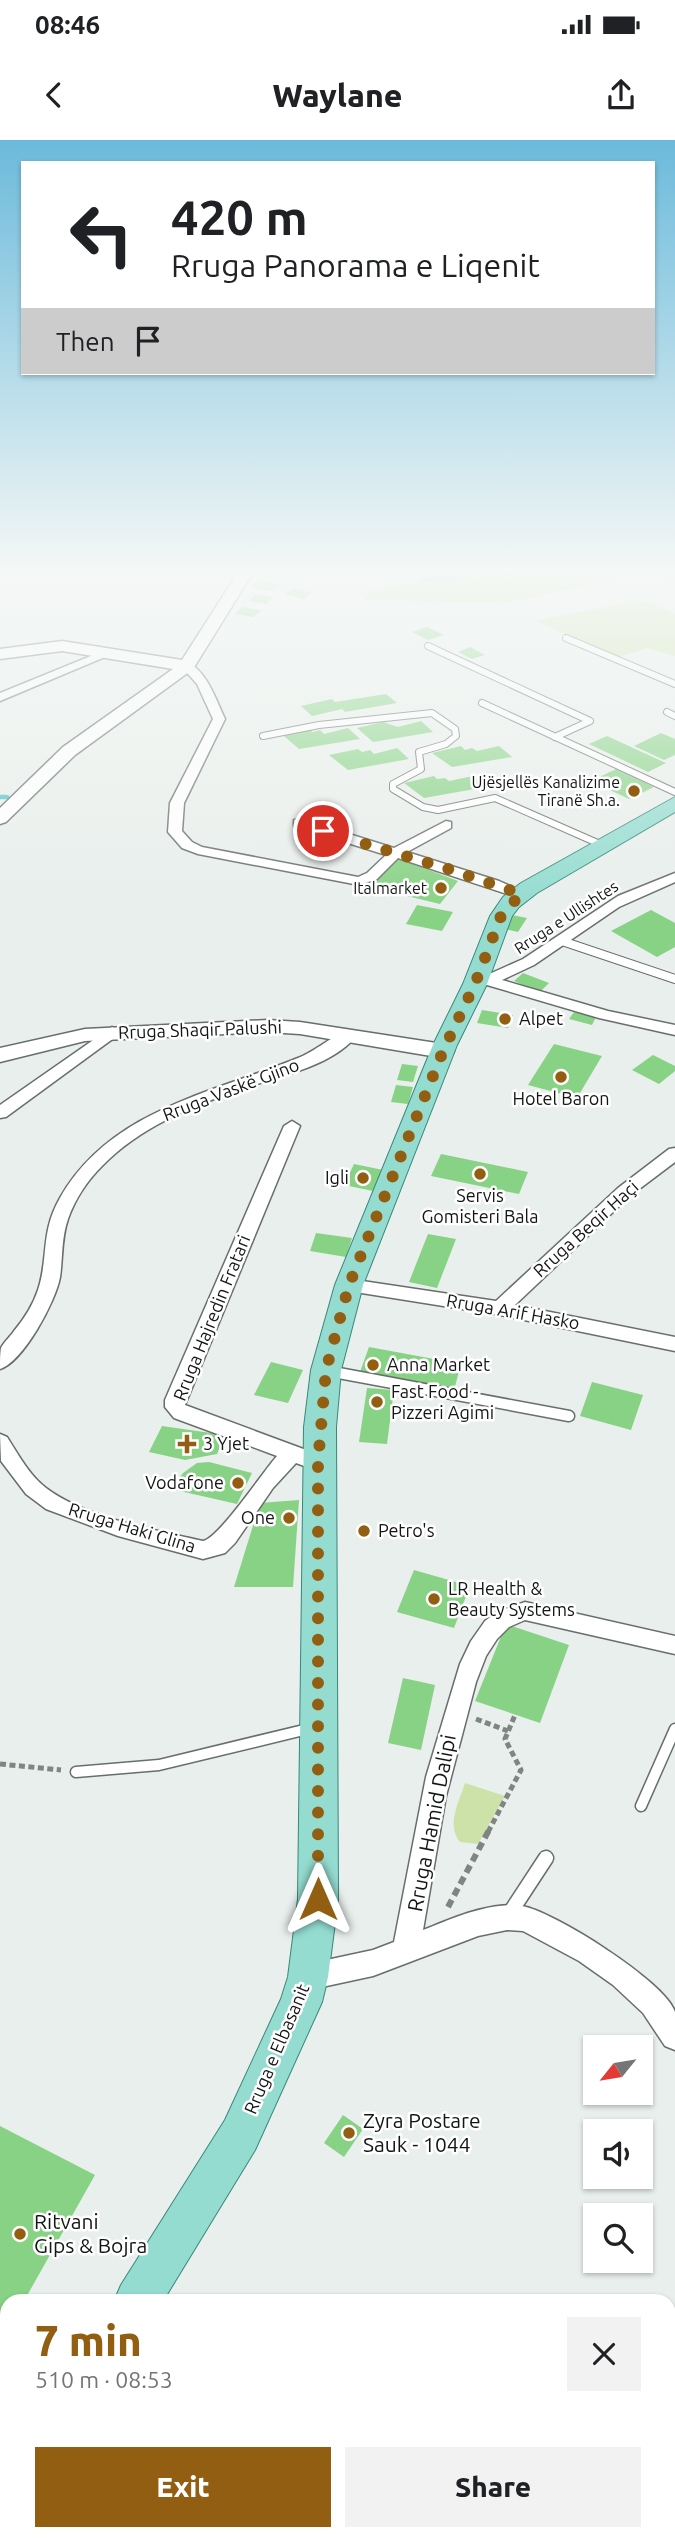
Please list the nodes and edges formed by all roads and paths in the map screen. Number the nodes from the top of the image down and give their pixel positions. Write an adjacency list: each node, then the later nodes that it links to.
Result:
1 (26, 686): 5 (street)
2 (159, 686): 13 (street)
3 (203, 686): 17 (street)
4 (514, 686): 10 (lane)
5 (0, 697)
6 (482, 703): 10 (lane)
7 (667, 712): 8 (lane)
8 (675, 716)
9 (263, 736): 16 (lane)
10 (555, 737): 11 (lane)
11 (675, 792)
12 (675, 803): 16 (main road, Rruga e Elbasanit)
13 (0, 818)
14 (299, 823): 17 (street)
15 (446, 825): 17 (street)
16 (602, 845): 19 (main road, Rruga e Elbasanit)
17 (394, 855): 19 (street)
18 (675, 877): 20 (street, Rruga e Ullishtes)
19 (521, 894): 22 (main road, Rruga e Elbasanit)
20 (562, 941): 21 (lane); 22 (street, Rruga e Ullishtes)
21 (675, 979)
22 (482, 983): 23 (street); 26 (main road, Rruga e Elbasanit)
23 (675, 1030)
24 (112, 1032): 25 (street, Rruga Shaqir Palushi); 27 (street, Rruga Shaqir Palushi); 28 (street)
25 (349, 1035): 26 (street, Rruga Shaqir Palushi); 34 (street, Rruga Vaskë Gjino)
26 (443, 1051): 31 (main road, Rruga e Elbasanit)
27 (0, 1055)
28 (0, 1113)
29 (292, 1126): 38 (street, Rruga Hajredin Fratari)
30 (675, 1153): 32 (street, Rruga Beqir Haçi)
31 (349, 1285): 32 (street, Rruga Arif Hasko); 35 (main road, Rruga e Elbasanit)
32 (500, 1308): 33 (street, Rruga Arif Hasko)
33 (675, 1344)
34 (0, 1362)
35 (326, 1370): 36 (lane); 38 (main road, Rruga e Elbasanit)
36 (569, 1416)
37 (0, 1442): 38 (street, Rruga Haki Glina)
38 (305, 1459): 42 (main road, Rruga e Elbasanit)
39 (675, 1645): 51 (street, Rruga Hamid Dalipi)
40 (515, 1714): 44 (path)
41 (478, 1720): 44 (path)
42 (319, 1726): 46 (lane); 52 (main road, Rruga e Elbasanit)
43 (675, 1729): 47 (lane)
44 (508, 1731): 50 (path)
45 (0, 1763): 46 (path)
46 (76, 1772)
47 (641, 1806)
48 (546, 1858): 49 (lane)
49 (507, 1918): 50 (street); 53 (street)
50 (431, 1939): 51 (street)
51 (405, 1950): 52 (street)
52 (308, 1977): 54 (main road, Rruga e Elbasanit)
53 (675, 2037)
54 (140, 2294)

